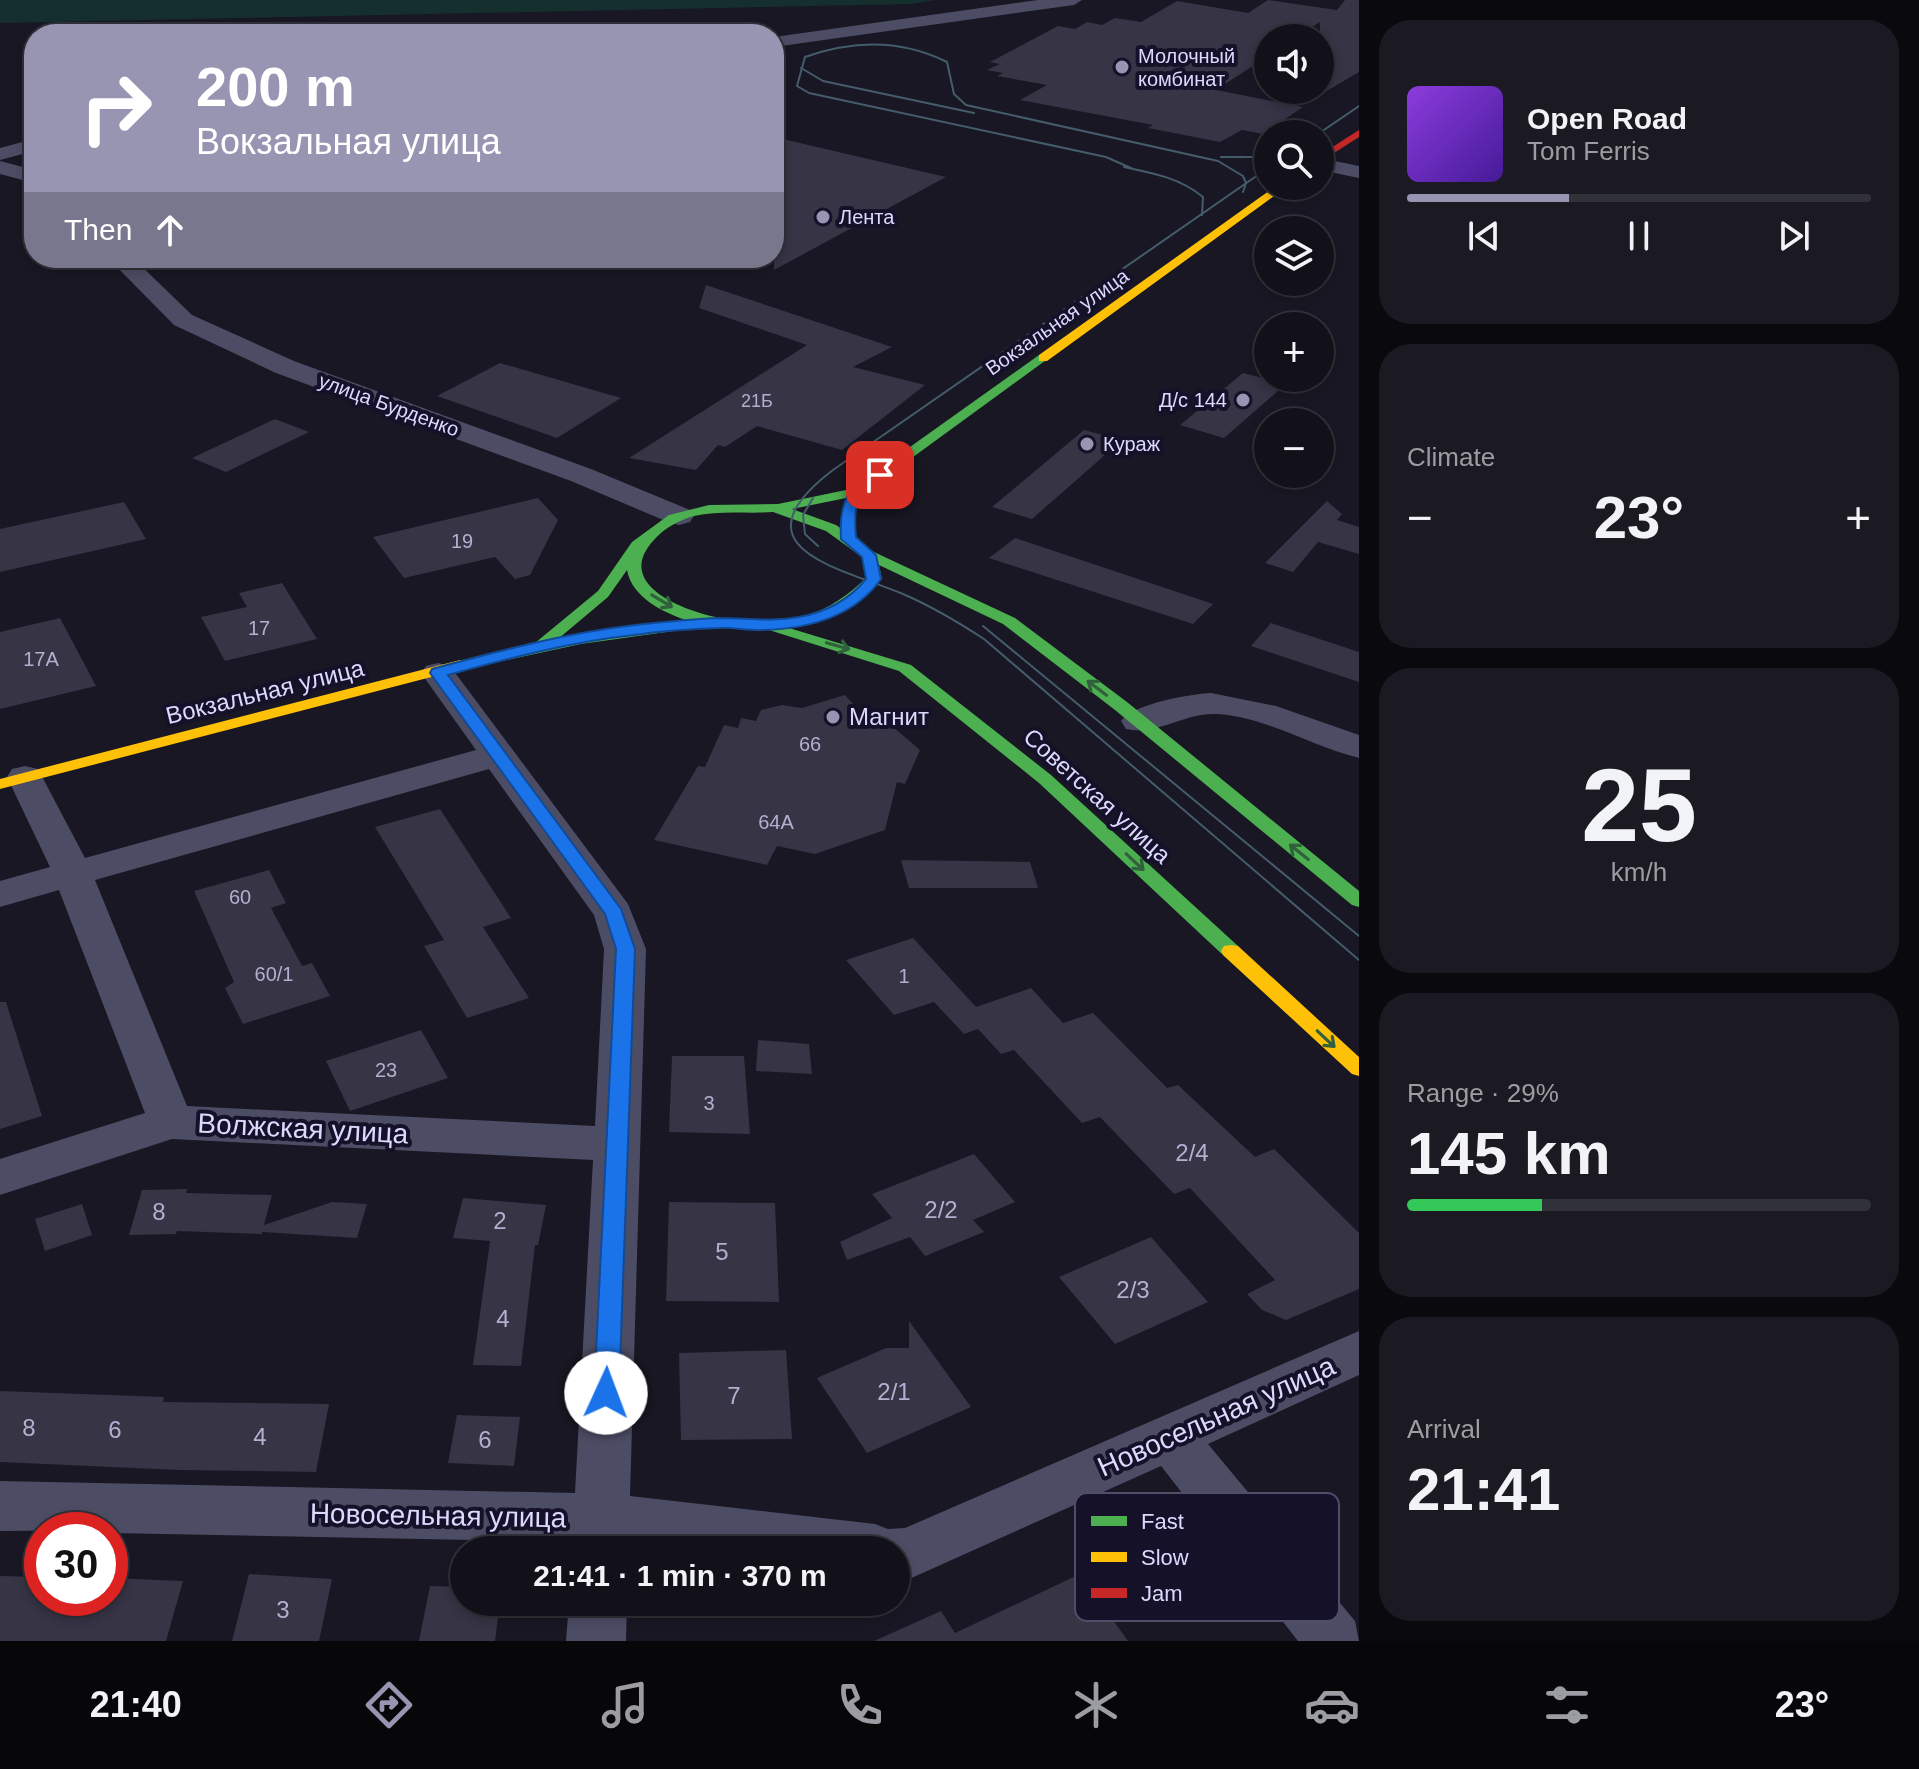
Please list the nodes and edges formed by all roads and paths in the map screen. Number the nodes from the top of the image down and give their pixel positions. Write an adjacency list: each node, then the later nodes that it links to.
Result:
1 (1074, 0): 2 (street)
2 (784, 41)
3 (1359, 133): 5 (main road)
4 (24, 148): 6 (street)
5 (1334, 152)
6 (0, 154)
7 (1334, 166): 9 (street)
8 (0, 167): 10 (street)
9 (1359, 172)
10 (24, 174)
11 (1263, 200): 13 (main road, Вокзальная улица)
12 (130, 268): 15 (street, улица Бурденко)
13 (856, 492): 14 (main road, Вокзальная улица); 16 (main road)
14 (774, 508): 15 (main road); 16 (main road)
15 (679, 516): 17 (main road)
16 (849, 539): 18 (main road)
17 (637, 545): 19 (main road, Советская улица, one-way to 19); 21 (main road, Вокзальная улица)
18 (869, 555): 20 (main road, Советская улица); 23 (main road, one-way to 18)
19 (722, 623): 20 (main road, Советская улица); 21 (main road, Вокзальная улица)
20 (762, 626): 30 (main road, Советская улица, one-way to 30)
21 (541, 644): 22 (main road, Вокзальная улица)
22 (438, 673): 25 (street); 26 (main road, Вокзальная улица)
23 (1139, 721): 24 (street); 29 (main road, one-way to 23)
24 (1359, 747)
25 (498, 755): 27 (street); 32 (street)
26 (12, 781): 27 (street)
27 (73, 874): 28 (street); 31 (street)
28 (0, 894)
29 (1359, 901)
30 (1359, 1069)
31 (171, 1122): 32 (street, Волжская улица); 33 (street, Волжская улица)
32 (615, 1144): 38 (street)
33 (0, 1177)
34 (1359, 1352): 35 (street, Новосельная улица)
35 (1170, 1437): 36 (street); 40 (street, Новосельная улица)
36 (1215, 1493)
37 (0, 1506): 38 (street, Новосельная улица)
38 (601, 1534): 39 (street, Новосельная улица)
39 (635, 1536)
40 (910, 1553)
41 (597, 1616): 43 (street)
42 (1318, 1621): 44 (street)
43 (596, 1641)
44 (1334, 1641)

